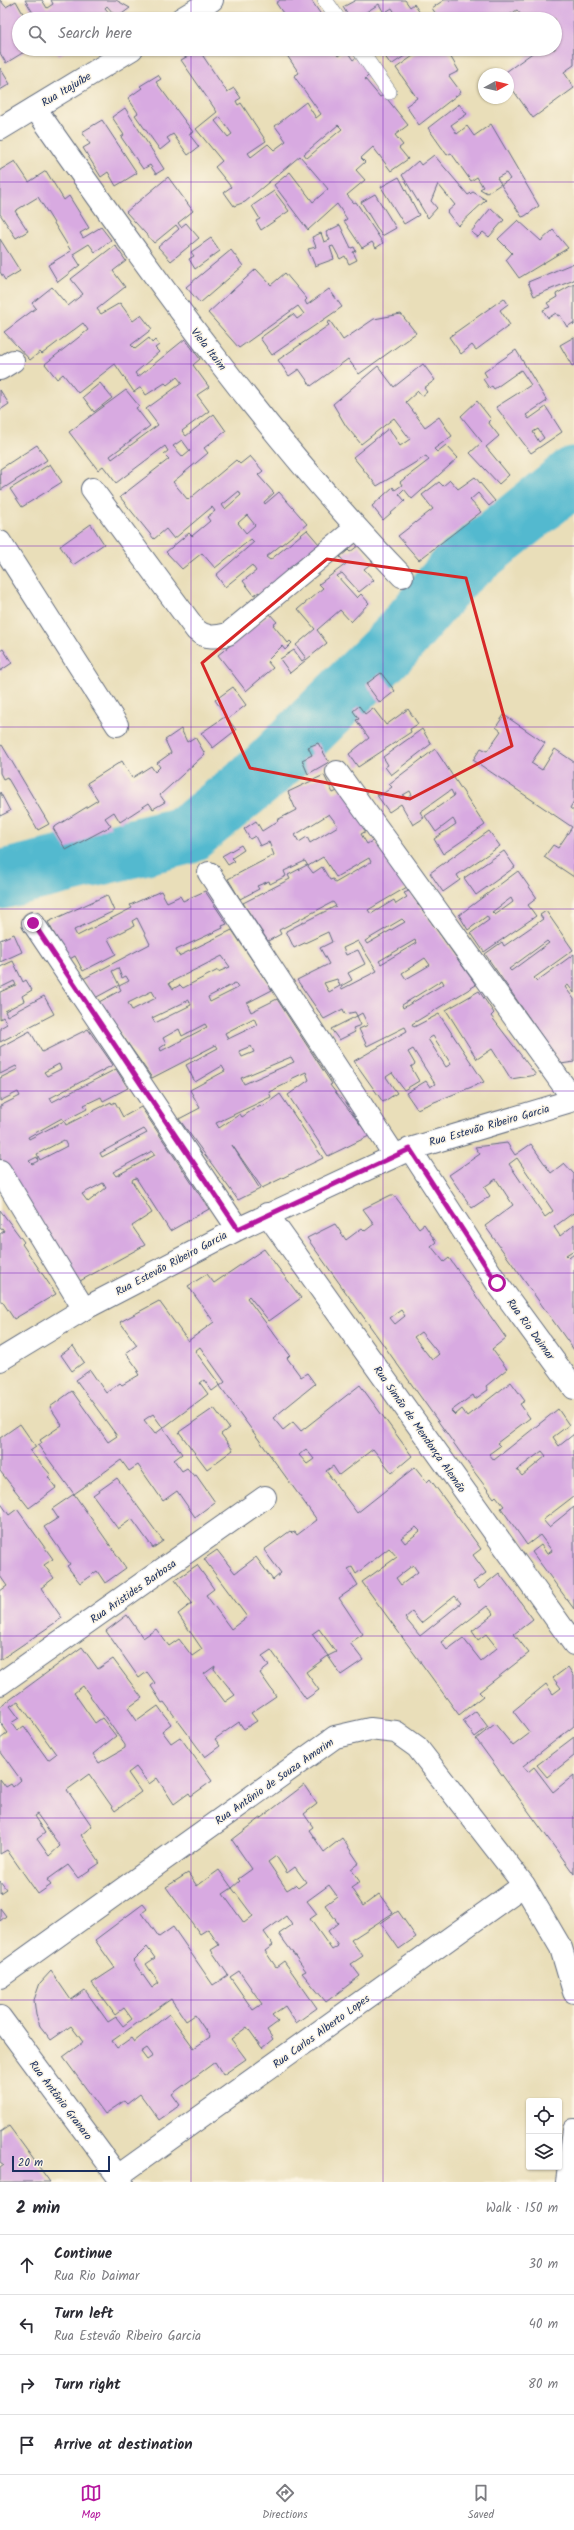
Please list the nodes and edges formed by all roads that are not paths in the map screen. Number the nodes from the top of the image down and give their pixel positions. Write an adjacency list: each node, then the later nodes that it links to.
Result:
1 (212, 0): 3 (street)
2 (325, 0): 4 (lane)
3 (192, 12)
4 (333, 12)
5 (120, 56): 8 (street, Rua Itajuíbe)
6 (364, 56): 7 (lane)
7 (389, 92)
8 (35, 108): 9 (street, Rua Itajuíbe); 11 (street, Viela Itaim)
9 (0, 129)
10 (92, 489): 11 (street)
11 (356, 528): 13 (street, Viela Itaim)
12 (0, 542): 14 (street)
13 (402, 576)
14 (117, 725)
15 (337, 772): 18 (street)
16 (209, 873): 19 (street, Rua Rio Daimar)
17 (33, 923): 22 (street)
18 (574, 1100): 19 (street, Rua Estevão Ribeiro Garcia)
19 (403, 1152): 21 (street, Rua Estevão Ribeiro Garcia); 25 (street, Rua Rio Daimar)
20 (0, 1171): 23 (street)
21 (267, 1214): 22 (street, Rua Estevão Ribeiro Garcia); 27 (street, Rua Simão de Mendonça Alemão)
22 (238, 1229): 23 (street, Rua Estevão Ribeiro Garcia)
23 (84, 1309): 24 (street, Rua Estevão Ribeiro Garcia)
24 (0, 1360)
25 (574, 1388)
26 (265, 1498): 28 (street, Rua Aristides Barbosa)
27 (574, 1644)
28 (0, 1684)
29 (524, 1885): 30 (street, Rua Antônio de Souza Amorim); 31 (street, Rua Antônio de Souza Amorim); 34 (street, Rua Carlos Alberto Lopes)
30 (0, 1977)
31 (574, 1992)
32 (0, 2017): 34 (street, Rua Antônio Granaro)
33 (574, 2130): 35 (street)
34 (120, 2179)
35 (567, 2182)

